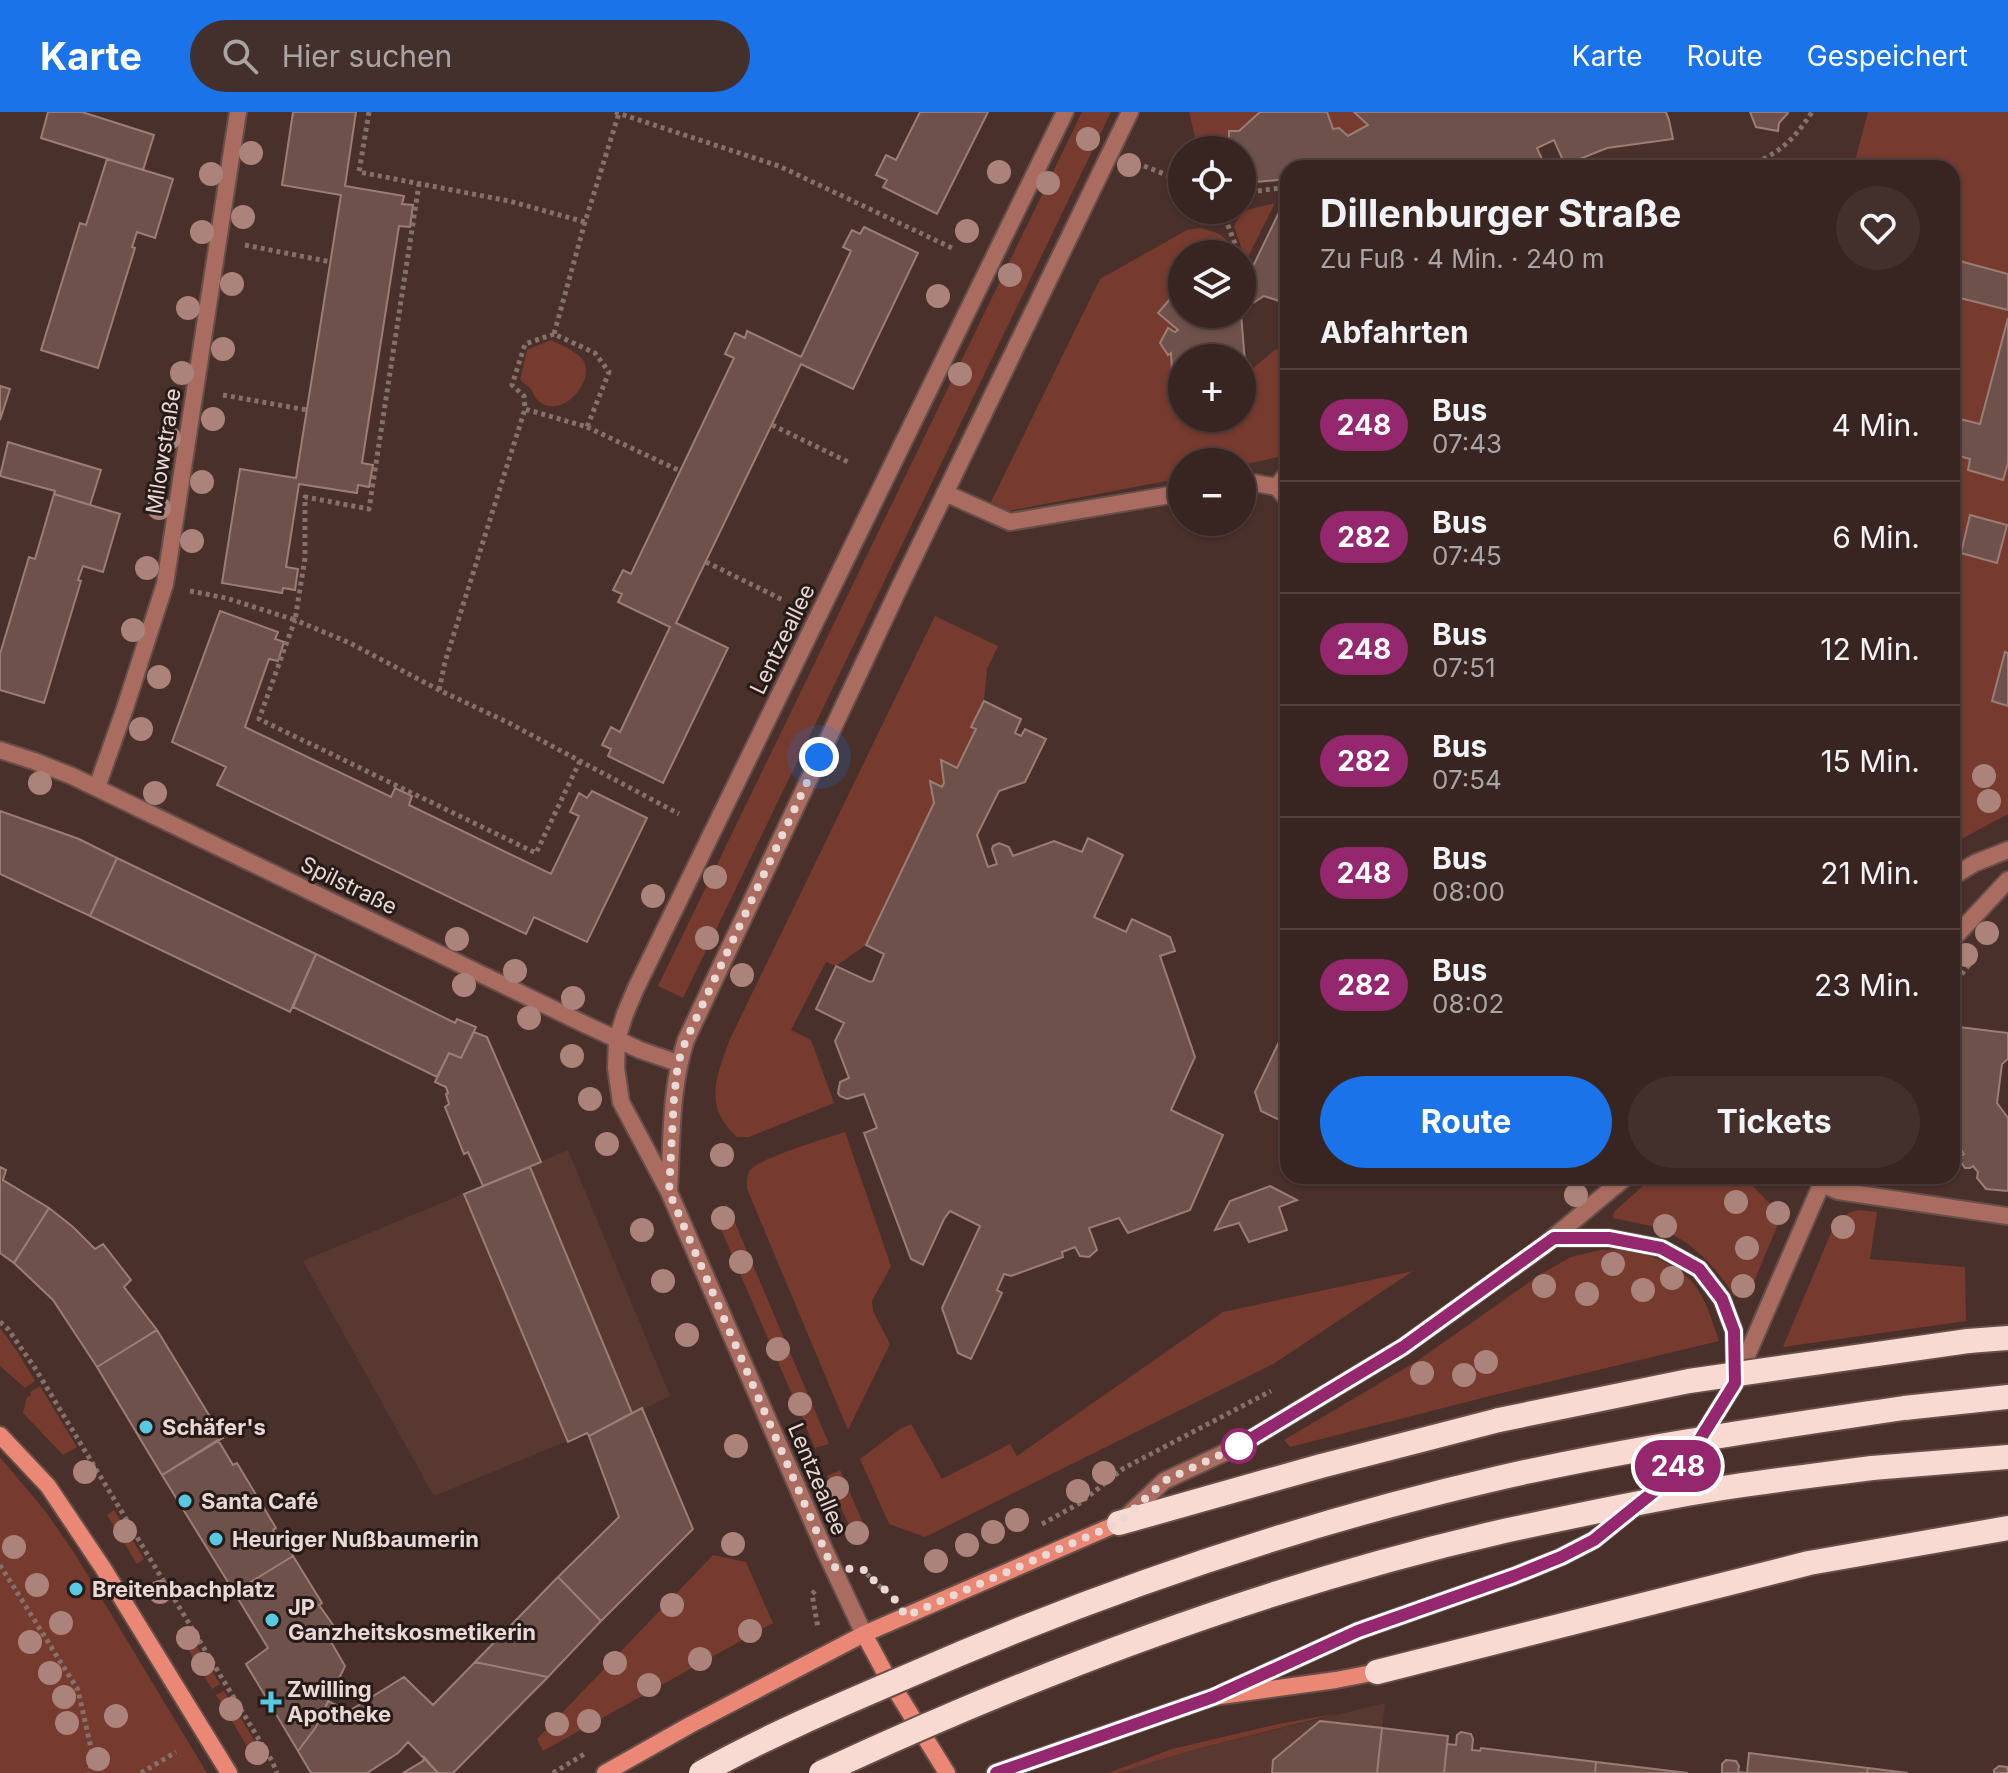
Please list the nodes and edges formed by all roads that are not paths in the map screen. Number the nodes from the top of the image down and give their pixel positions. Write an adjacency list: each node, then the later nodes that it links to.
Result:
1 (238, 112): 9 (street, Milowstraße)
2 (1065, 112): 14 (street, Lentzeallee)
3 (1130, 112): 5 (street, Lentzeallee)
4 (1256, 484): 6 (street)
5 (945, 493): 7 (street); 15 (street, Lentzeallee)
6 (1280, 493)
7 (1168, 495)
8 (0, 750): 9 (street, Spilstraße)
9 (97, 787): 14 (street, Spilstraße)
10 (2008, 850): 11 (street)
11 (1960, 872)
12 (2008, 880): 13 (street)
13 (1960, 931)
14 (617, 1039): 15 (street, Spilstraße); 19 (street, Lentzeallee)
15 (678, 1063): 19 (street, Lentzeallee)
16 (1618, 1184): 21 (street)
17 (1822, 1184): 23 (street)
18 (1829, 1184): 20 (street)
19 (669, 1192): 29 (street, Lentzeallee)
20 (2008, 1216)
21 (1554, 1238): 23 (street); 27 (street)
22 (2008, 1338): 27 (highway, bridge)
23 (1735, 1383): 31 (street)
24 (2008, 1397): 34 (highway, bridge)
25 (0, 1435): 32 (main road)
26 (2008, 1457): 35 (highway, bridge)
27 (1119, 1523): 29 (main road)
28 (2008, 1528): 30 (highway)
29 (864, 1634): 33 (main road); 36 (main road, Lentzeallee)
30 (1377, 1672): 31 (main road)
31 (1213, 1697): 37 (main road)
32 (229, 1773)
33 (605, 1773)
34 (701, 1773)
35 (821, 1773)
36 (947, 1773)
37 (995, 1773)

